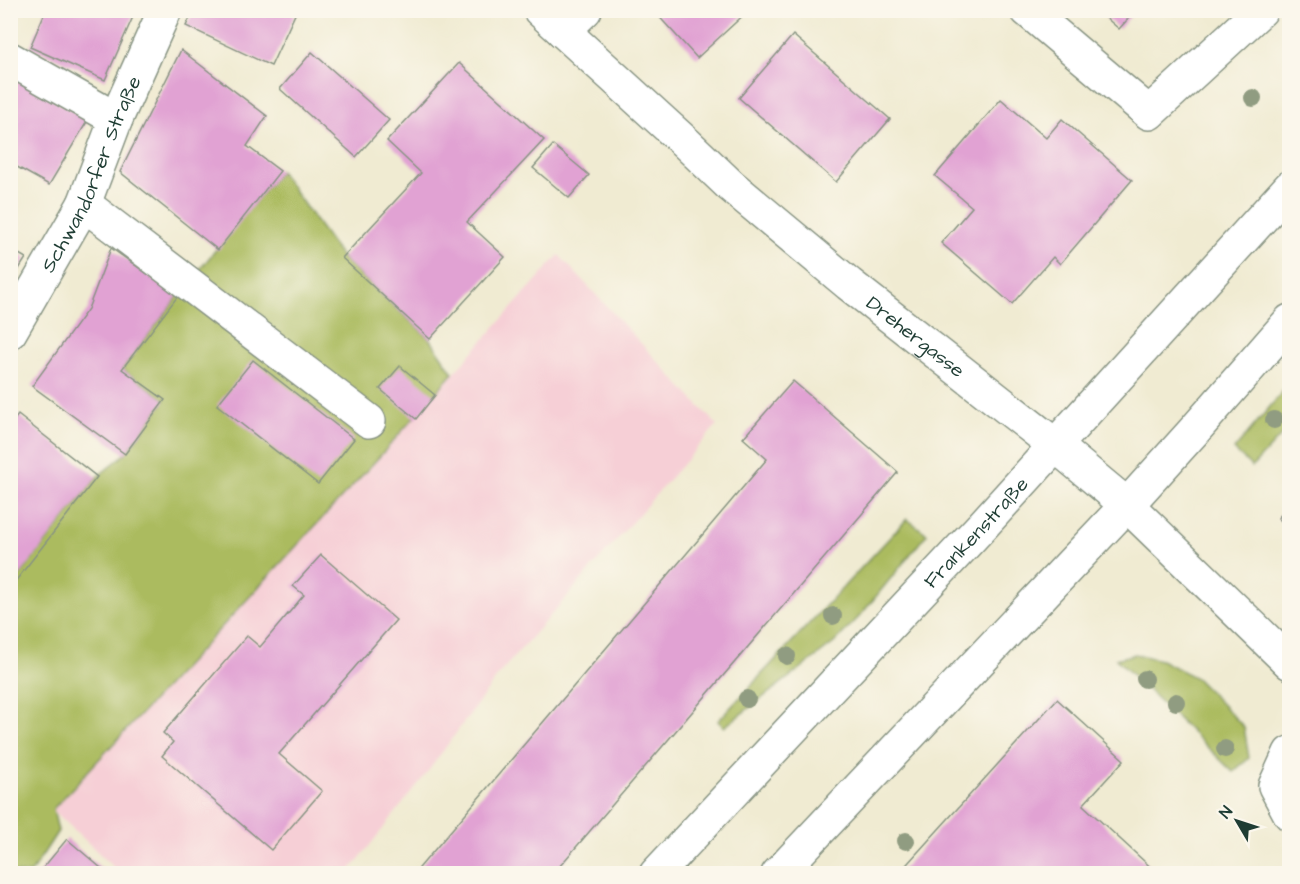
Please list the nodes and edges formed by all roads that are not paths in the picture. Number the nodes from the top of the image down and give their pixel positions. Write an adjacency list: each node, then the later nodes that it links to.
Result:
1 (165, 10): 6 (main road, Schwandorfer Straße)
2 (1027, 10): 3 (main road)
3 (1261, 10)
4 (563, 17): 12 (main road, Drehergasse)
5 (10, 59): 6 (main road)
6 (116, 119): 8 (main road, Schwandorfer Straße)
7 (1290, 187): 12 (main road, Frankenstraße)
8 (84, 204): 10 (main road, Schwandorfer Straße); 11 (main road)
9 (1290, 321): 13 (main road)
10 (10, 332)
11 (369, 421)
12 (1056, 446): 13 (main road, Drehergasse); 17 (main road, Frankenstraße)
13 (1127, 505): 14 (main road, Drehergasse); 18 (main road)
14 (1290, 663)
15 (1290, 753): 16 (main road)
16 (1290, 814)
17 (657, 873)
18 (778, 873)

